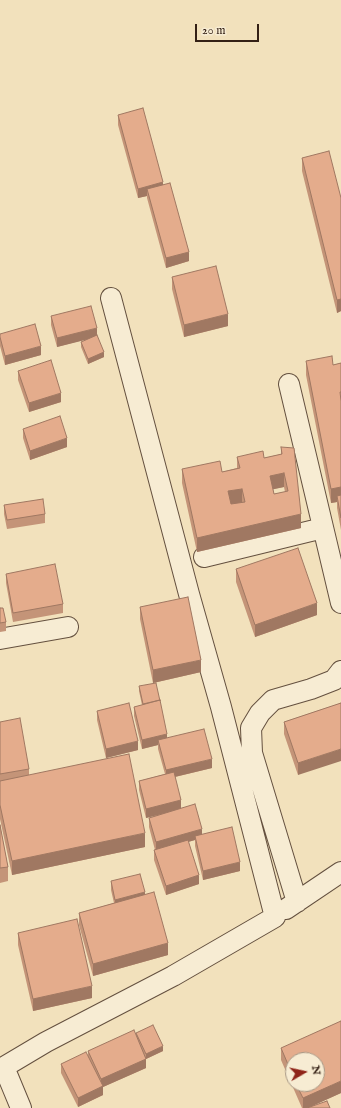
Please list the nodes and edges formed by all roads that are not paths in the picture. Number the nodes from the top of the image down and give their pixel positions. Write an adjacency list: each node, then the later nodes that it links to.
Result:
1 (112, 298): 11 (street)
2 (289, 384): 3 (street)
3 (323, 528): 4 (street); 5 (street)
4 (204, 557)
5 (341, 603)
6 (68, 627): 7 (street)
7 (0, 639)
8 (341, 671): 10 (street)
9 (341, 872): 10 (street)
10 (297, 902): 11 (street)
11 (275, 917): 12 (street)
12 (2, 1060): 13 (street)
13 (21, 1108)

